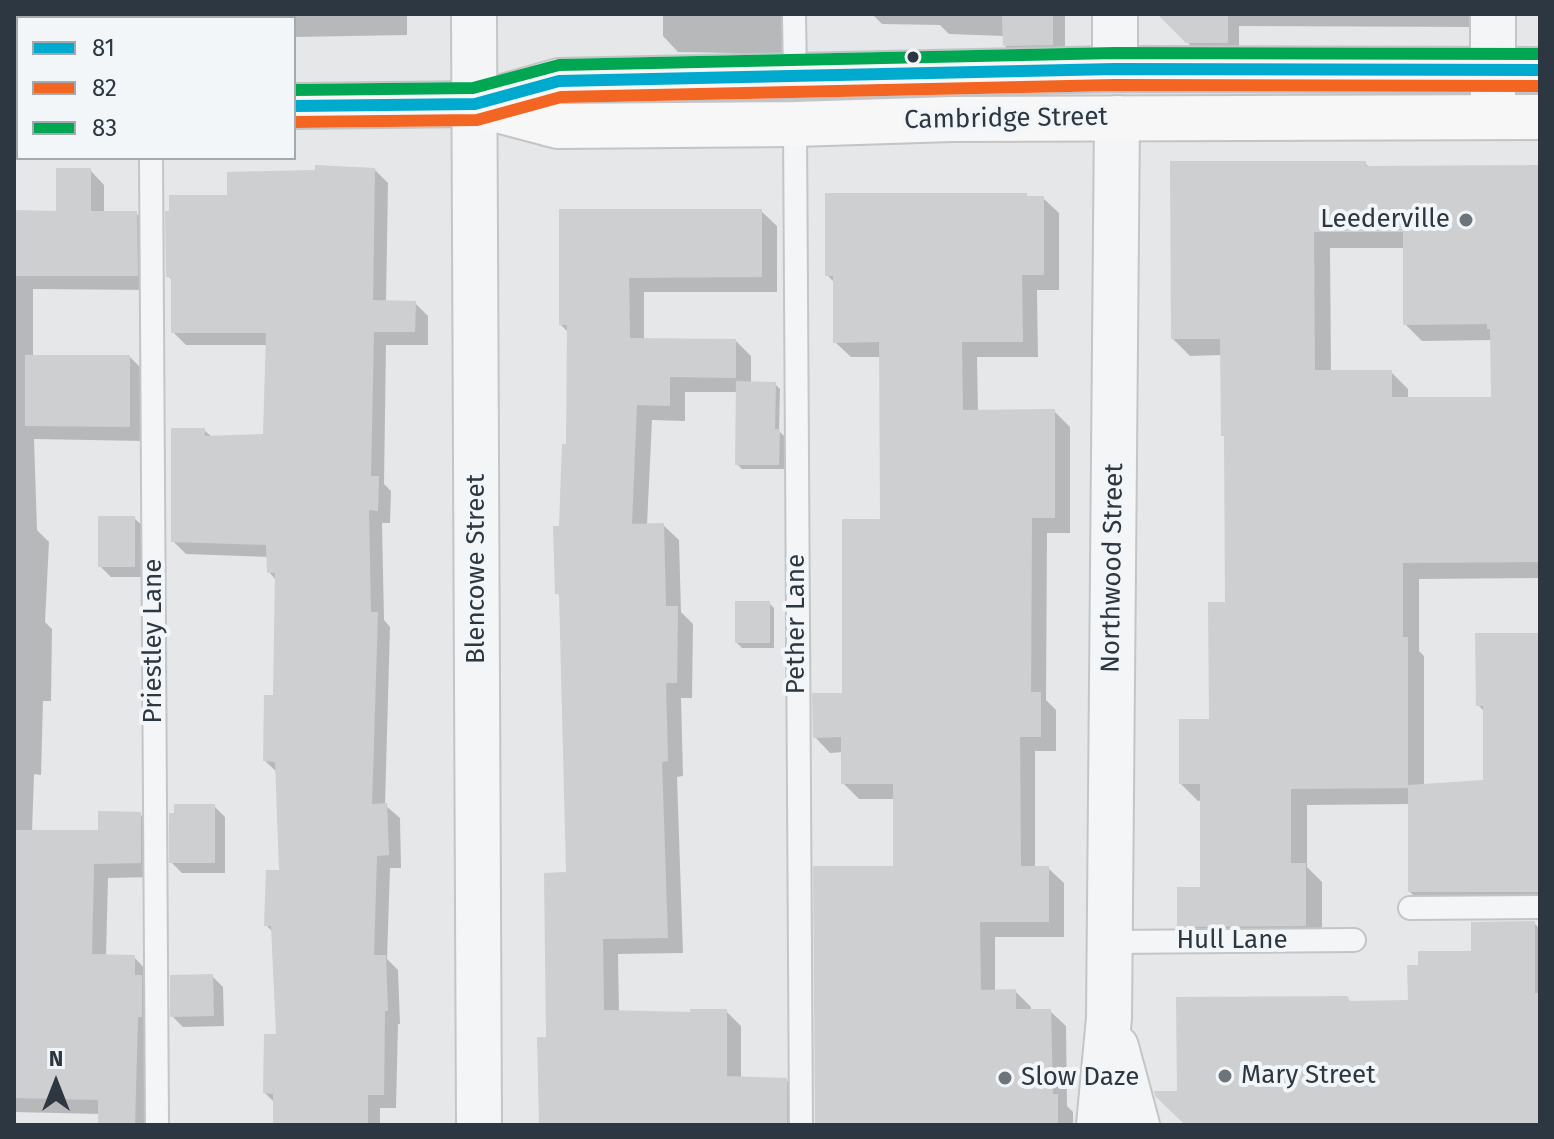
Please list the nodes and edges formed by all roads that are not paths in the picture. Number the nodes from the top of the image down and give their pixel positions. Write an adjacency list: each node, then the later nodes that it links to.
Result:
1 (474, 14): 9 (street, Blencowe Street)
2 (794, 14): 8 (lane)
3 (1115, 14): 5 (street)
4 (1493, 14): 7 (street)
5 (1115, 69): 7 (main road, Cambridge Street); 8 (main road, Cambridge Street); 14 (main road)
6 (1540, 70): 7 (main road, Cambridge Street)
7 (1493, 71): 11 (street)
8 (795, 76): 9 (main road, Cambridge Street)
9 (475, 104): 10 (main road, Cambridge Street); 15 (main road, Cambridge Street); 23 (street, Blencowe Street)
10 (296, 106)
11 (1493, 117): 12 (main road, Cambridge Street); 14 (main road, Cambridge Street)
12 (1540, 117)
13 (1117, 118): 14 (main road, Cambridge Street); 15 (main road, Cambridge Street); 20 (street, Northwood Street)
14 (1317, 118)
15 (795, 124): 24 (lane, Pether Lane)
16 (151, 160): 22 (lane, Priestley Lane)
17 (1540, 907): 18 (lane)
18 (1410, 908)
19 (1354, 940): 20 (lane, Hull Lane)
20 (1109, 942): 21 (street, Northwood Street)
21 (1109, 1018): 25 (street, Northwood Street); 26 (street, Northwood Street)
22 (157, 1125)
23 (479, 1125)
24 (801, 1125)
25 (1099, 1125)
26 (1137, 1125)

